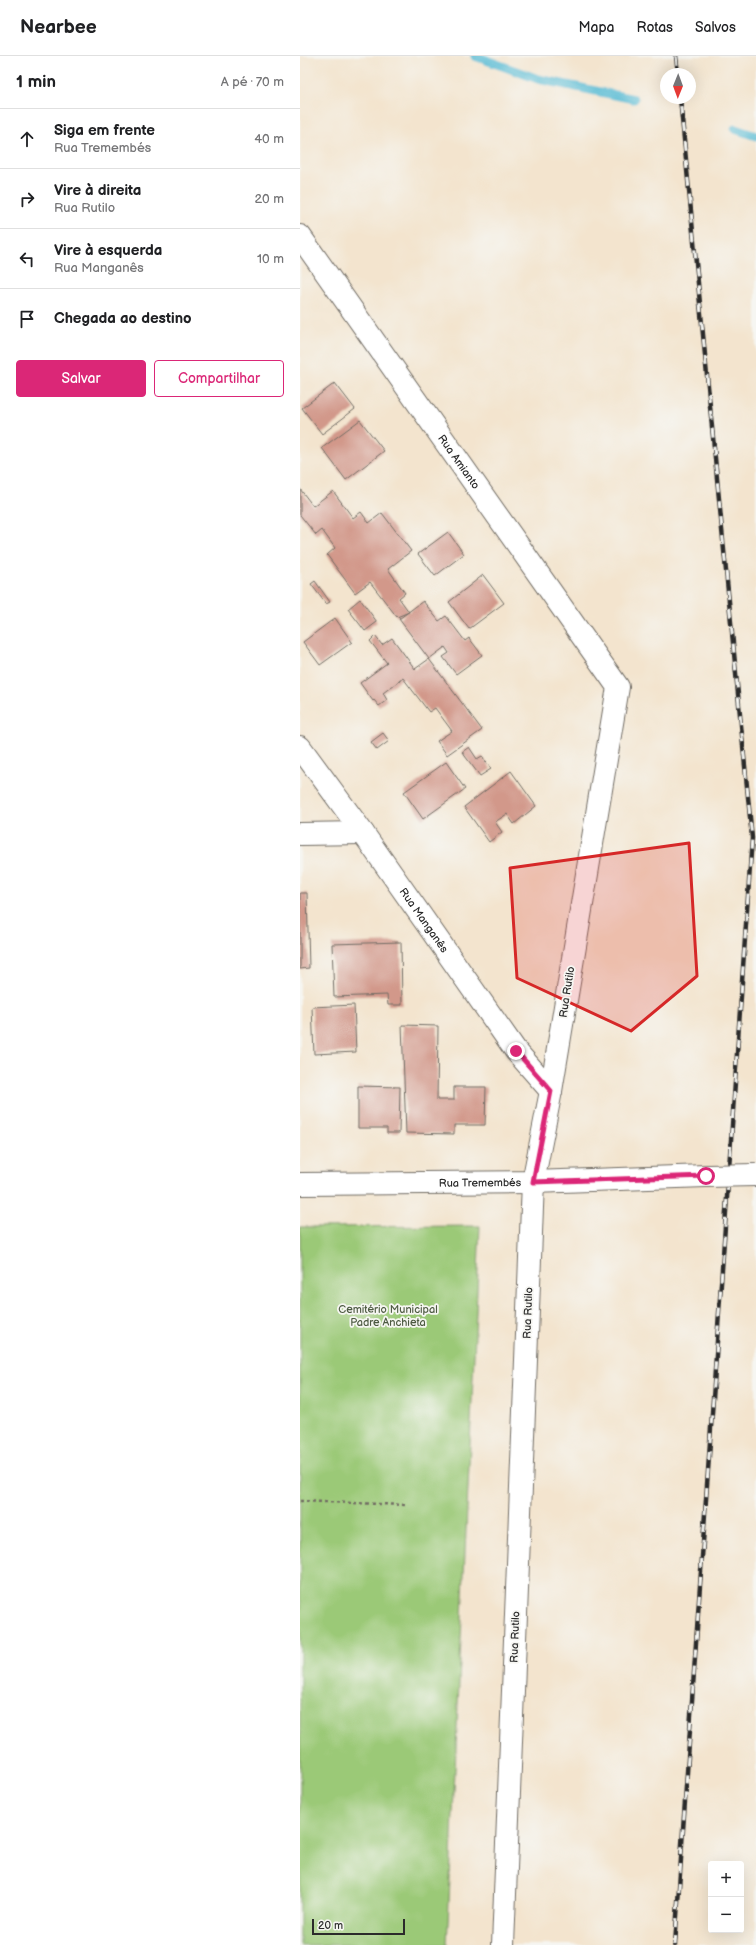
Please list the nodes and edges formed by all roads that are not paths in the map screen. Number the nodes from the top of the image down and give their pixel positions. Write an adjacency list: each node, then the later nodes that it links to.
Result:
1 (300, 236): 2 (street, Rua Amianto)
2 (618, 687): 6 (street, Rua Rutilo)
3 (300, 747): 4 (street, Rua Manganês)
4 (363, 833): 5 (street); 6 (street, Rua Manganês)
5 (300, 834)
6 (551, 1091): 8 (street, Rua Rutilo)
7 (756, 1175): 8 (street, Rua Tremembés, bridge)
8 (533, 1182): 9 (street, Rua Tremembés); 10 (street, Rua Rutilo)
9 (300, 1184)
10 (504, 1945)

